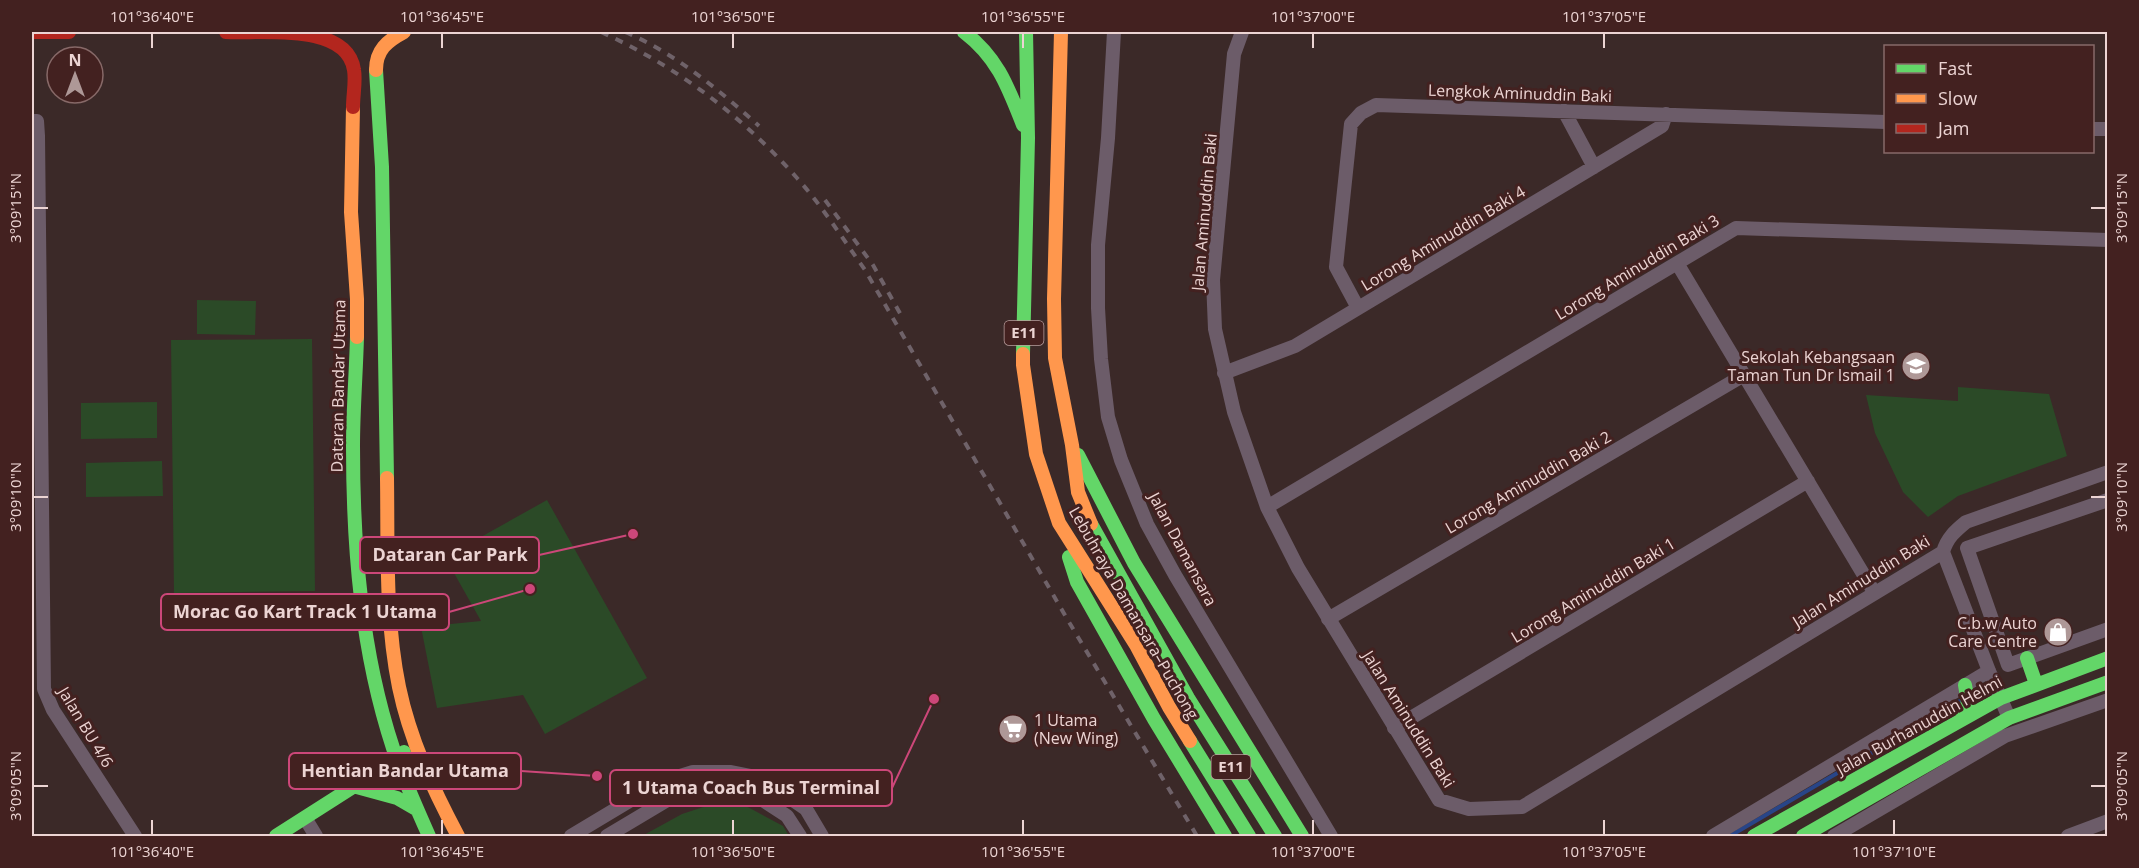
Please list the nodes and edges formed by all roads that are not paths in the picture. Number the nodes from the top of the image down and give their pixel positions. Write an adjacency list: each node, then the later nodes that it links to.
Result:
1 (34, 32): 2 (main road)
2 (69, 32)
3 (226, 32): 49 (main road, Dataran Bandar Utama)
4 (404, 32): 50 (main road)
5 (964, 32): 14 (main road)
6 (1026, 32): 14 (main road, Lebuhraya Damansara–Puchong / E11)
7 (1061, 32): 23 (main road, Lebuhraya Damansara–Puchong / E11)
8 (1114, 32): 69 (street, Jalan Damansara)
9 (1242, 32): 21 (street, Jalan Aminuddin Baki)
10 (1564, 111): 11 (street, Lengkok Aminuddin Baki); 15 (street); 19 (street, Lengkok Aminuddin Baki)
11 (1666, 114): 13 (street, Lengkok Aminuddin Baki); 15 (street, Lorong Aminuddin Baki 4)
12 (34, 121): 16 (street, Jalan BU 4/6)
13 (1884, 122)
14 (1028, 138): 29 (main road, Lebuhraya Damansara–Puchong / E11)
15 (1594, 167): 19 (street, Lorong Aminuddin Baki 4)
16 (35, 234): 20 (street, Jalan BU 4/6)
17 (2108, 240): 18 (street, Lorong Aminuddin Baki 3)
18 (1677, 263): 22 (street); 28 (street, Lorong Aminuddin Baki 3)
19 (1358, 308): 21 (street, Lorong Aminuddin Baki 4)
20 (36, 347): 24 (street, Jalan BU 4/6)
21 (1224, 373): 28 (street, Jalan Aminuddin Baki)
22 (1744, 375): 26 (street); 35 (street, Lorong Aminuddin Baki 2)
23 (1072, 445): 67 (main road, Lebuhraya Damansara–Puchong / E11); 68 (main road)
24 (36, 461): 31 (street, Jalan BU 4/6)
25 (2108, 472): 30 (street, Jalan Aminuddin Baki)
26 (1808, 481): 32 (street); 48 (street, Lorong Aminuddin Baki 1)
27 (2108, 500): 33 (street)
28 (1267, 507): 35 (street, Jalan Aminuddin Baki)
29 (1059, 523): 65 (main road); 66 (main road, Lebuhraya Damansara–Puchong / E11)
30 (1943, 552): 32 (street, Jalan Aminuddin Baki); 34 (street)
31 (37, 577): 43 (street, Jalan BU 4/6)
32 (1874, 592): 48 (street, Jalan Aminuddin Baki)
33 (1985, 599): 34 (street); 37 (street, Jalan Burhanuddin Helmi)
34 (1965, 607): 39 (street)
35 (1328, 619): 48 (street, Jalan Aminuddin Baki)
36 (2108, 629): 37 (street, Jalan Burhanuddin Helmi)
37 (2027, 658): 41 (main road)
38 (2108, 658): 41 (main road, Jalan Burhanuddin Helmi)
39 (1989, 671): 42 (street, Jalan Burhanuddin Helmi); 44 (street)
40 (2108, 682): 47 (main road)
41 (2036, 684): 44 (main road, Jalan Burhanuddin Helmi)
42 (1965, 685): 46 (main road); 70 (street, Jalan Burhanuddin Helmi)
43 (38, 689): 57 (street, Jalan BU 4/6)
44 (2001, 698): 46 (main road, Jalan Burhanuddin Helmi); 47 (street)
45 (2108, 700): 73 (street)
46 (1962, 718): 71 (main road, Jalan Burhanuddin Helmi)
47 (2009, 718): 72 (main road)
48 (1394, 728)
49 (387, 733): 51 (main road, Dataran Bandar Utama); 52 (main road)
50 (419, 751): 51 (main road); 60 (main road)
51 (395, 760): 52 (main road); 53 (main road, Dataran Bandar Utama)
52 (353, 786): 53 (main road); 54 (main road)
53 (416, 809): 56 (main road, Dataran Bandar Utama)
54 (305, 818): 58 (main road); 59 (street)
55 (2108, 821): 74 (street)
56 (428, 836)
57 (135, 837)
58 (276, 837)
59 (316, 837)
60 (458, 837)
61 (571, 837): 64 (street)
62 (607, 837): 63 (street)
63 (800, 837)
64 (822, 837)
65 (1226, 837)
66 (1249, 837)
67 (1275, 837)
68 (1302, 837)
69 (1331, 837)
70 (1713, 837)
71 (1754, 837)
72 (1803, 837)
73 (1834, 837)
74 (2068, 837)

